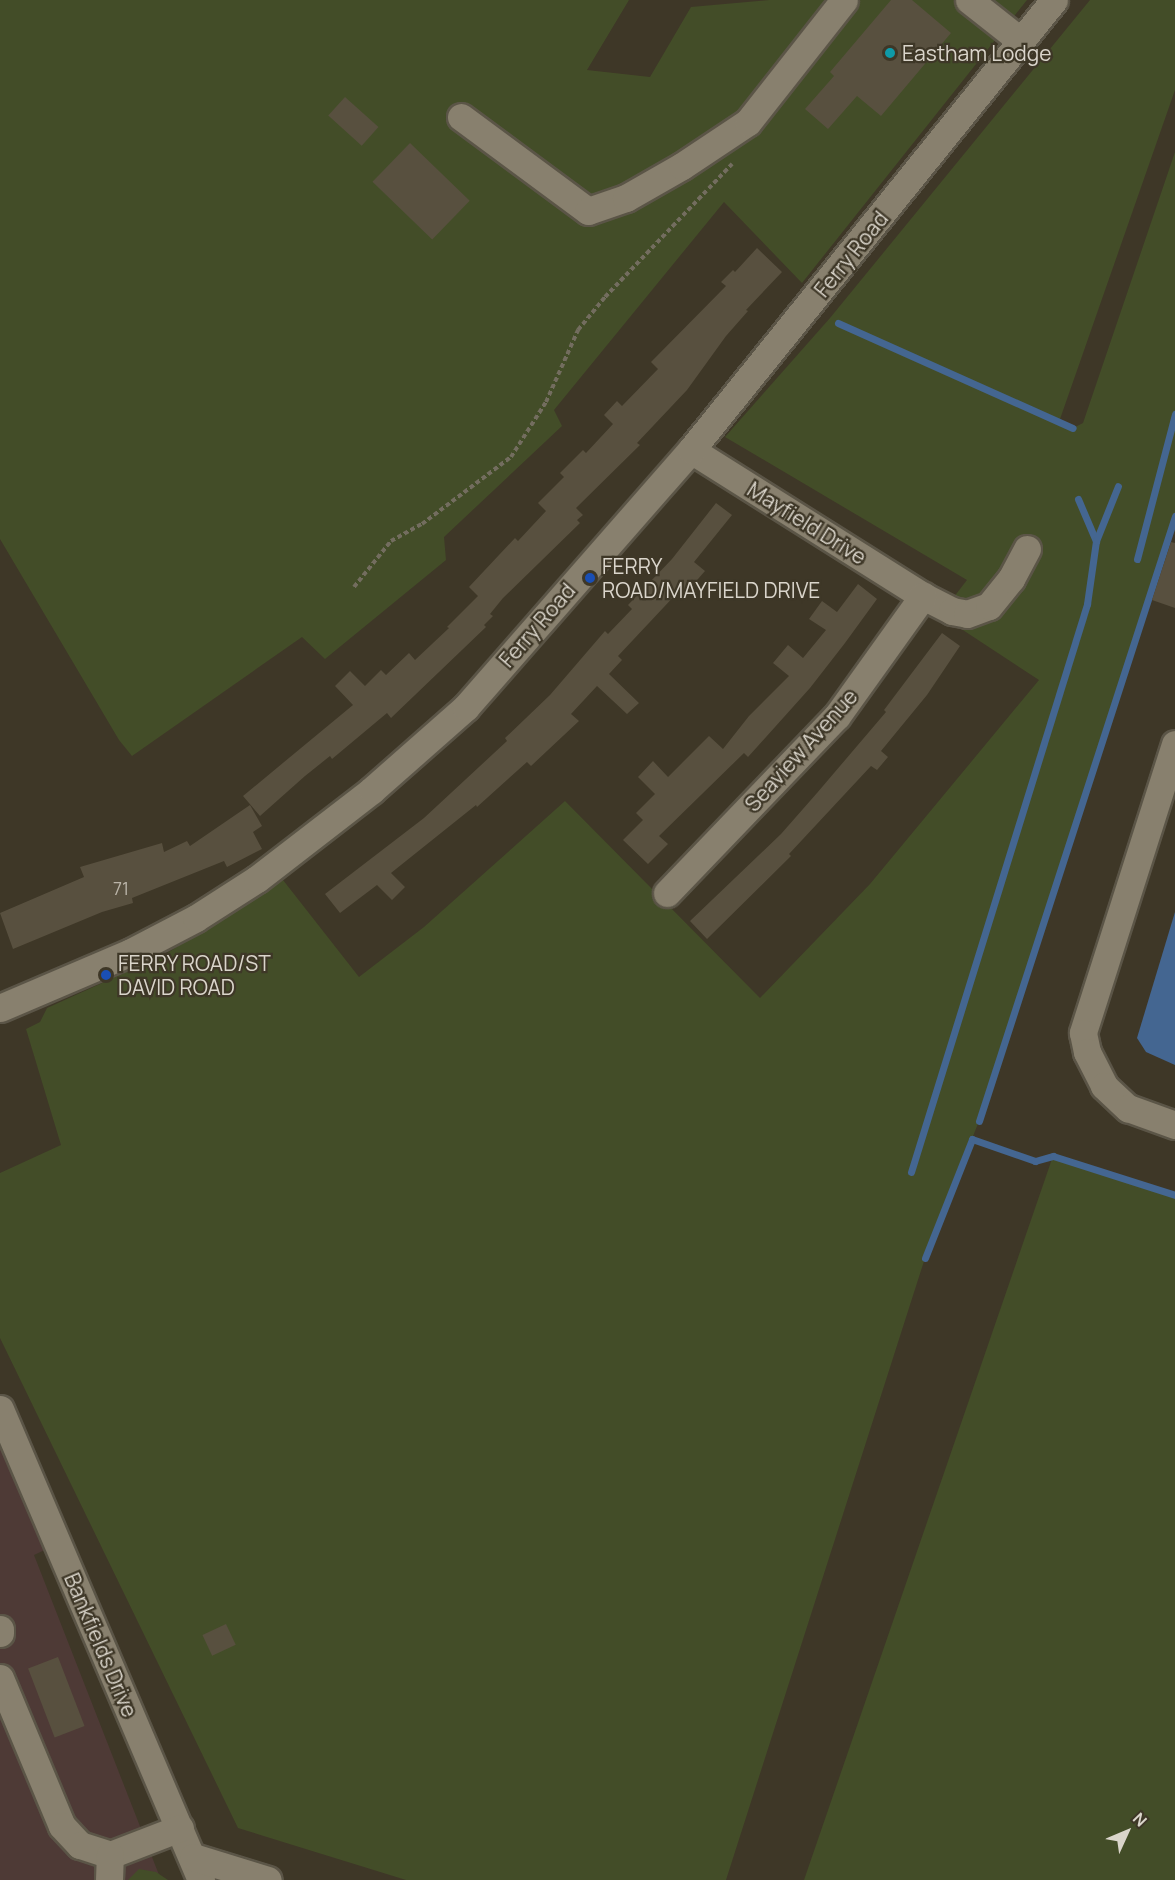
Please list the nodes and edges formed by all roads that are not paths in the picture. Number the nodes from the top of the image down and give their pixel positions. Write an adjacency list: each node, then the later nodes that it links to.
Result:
1 (844, 0): 5 (street)
2 (969, 0): 4 (street)
3 (1054, 0): 4 (street, Ferry Road)
4 (1021, 41): 6 (street, Ferry Road)
5 (461, 117)
6 (691, 450): 8 (street, Mayfield Drive); 11 (street, Ferry Road)
7 (1027, 549): 8 (street, Mayfield Drive)
8 (923, 596): 10 (street, Seaview Avenue)
9 (1175, 744): 12 (street)
10 (666, 893)
11 (0, 1008)
12 (1175, 1125)
13 (0, 1410): 15 (street, Bankfields Drive)
14 (0, 1678): 16 (street)
15 (180, 1828): 16 (street); 17 (street, Bankfields Drive)
16 (110, 1868)
17 (197, 1869): 18 (street)
18 (268, 1880)

